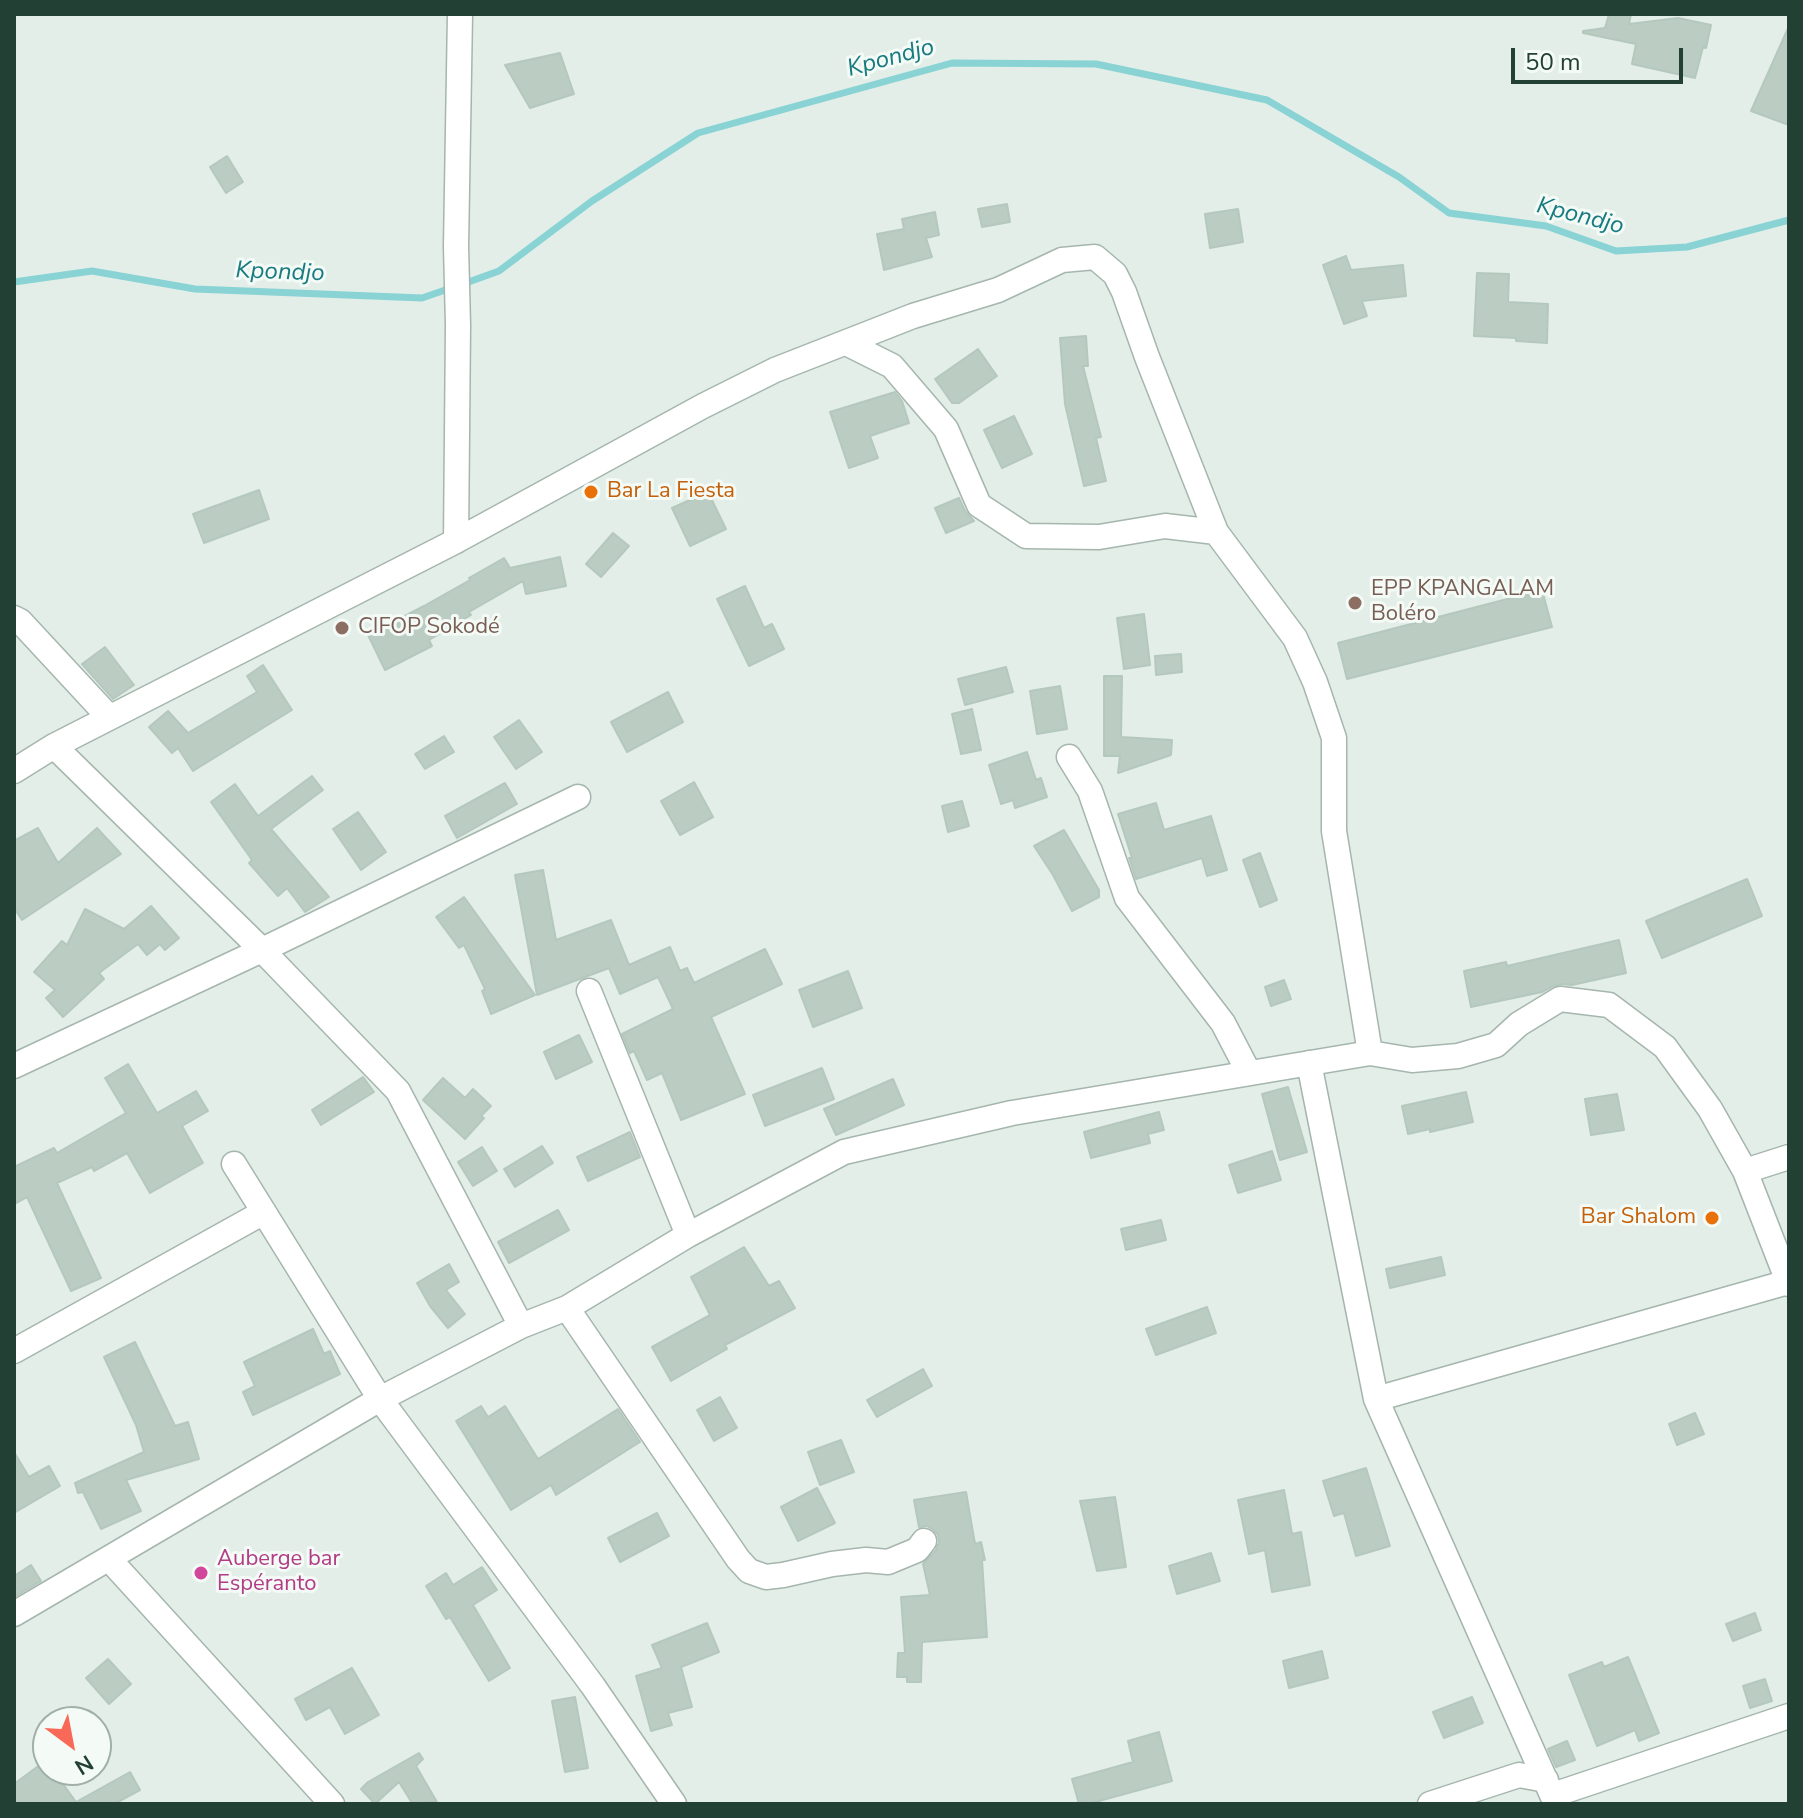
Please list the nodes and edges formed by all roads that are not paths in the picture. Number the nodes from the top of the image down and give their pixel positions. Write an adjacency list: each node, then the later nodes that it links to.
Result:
1 (460, 14): 4 (street)
2 (846, 343): 3 (street); 3 (street); 4 (street)
3 (1216, 532): 13 (street)
4 (456, 541): 6 (street)
5 (14, 618): 6 (street)
6 (109, 717): 7 (street)
7 (54, 746): 9 (street); 11 (street)
8 (1069, 757): 16 (street)
9 (14, 771)
10 (578, 797): 11 (street)
11 (262, 950): 15 (street); 24 (street)
12 (589, 991): 21 (street)
13 (1370, 1053): 14 (street); 19 (street)
14 (1309, 1063): 16 (street); 27 (street)
15 (14, 1066)
16 (1249, 1073): 21 (street)
17 (1789, 1157): 19 (street)
18 (234, 1164): 20 (street)
19 (1745, 1171): 22 (street)
20 (264, 1212): 25 (street); 26 (street)
21 (688, 1235): 23 (street)
22 (1788, 1283): 27 (street)
23 (567, 1308): 24 (street); 28 (street)
24 (521, 1326): 26 (street)
25 (14, 1351)
26 (380, 1399): 29 (street); 34 (street)
27 (1376, 1399): 32 (street)
28 (924, 1541)
29 (109, 1559): 30 (street); 33 (street)
30 (14, 1614)
31 (1789, 1716): 32 (street)
32 (1552, 1793): 35 (street)
33 (332, 1804)
34 (674, 1804)
35 (1430, 1804)

